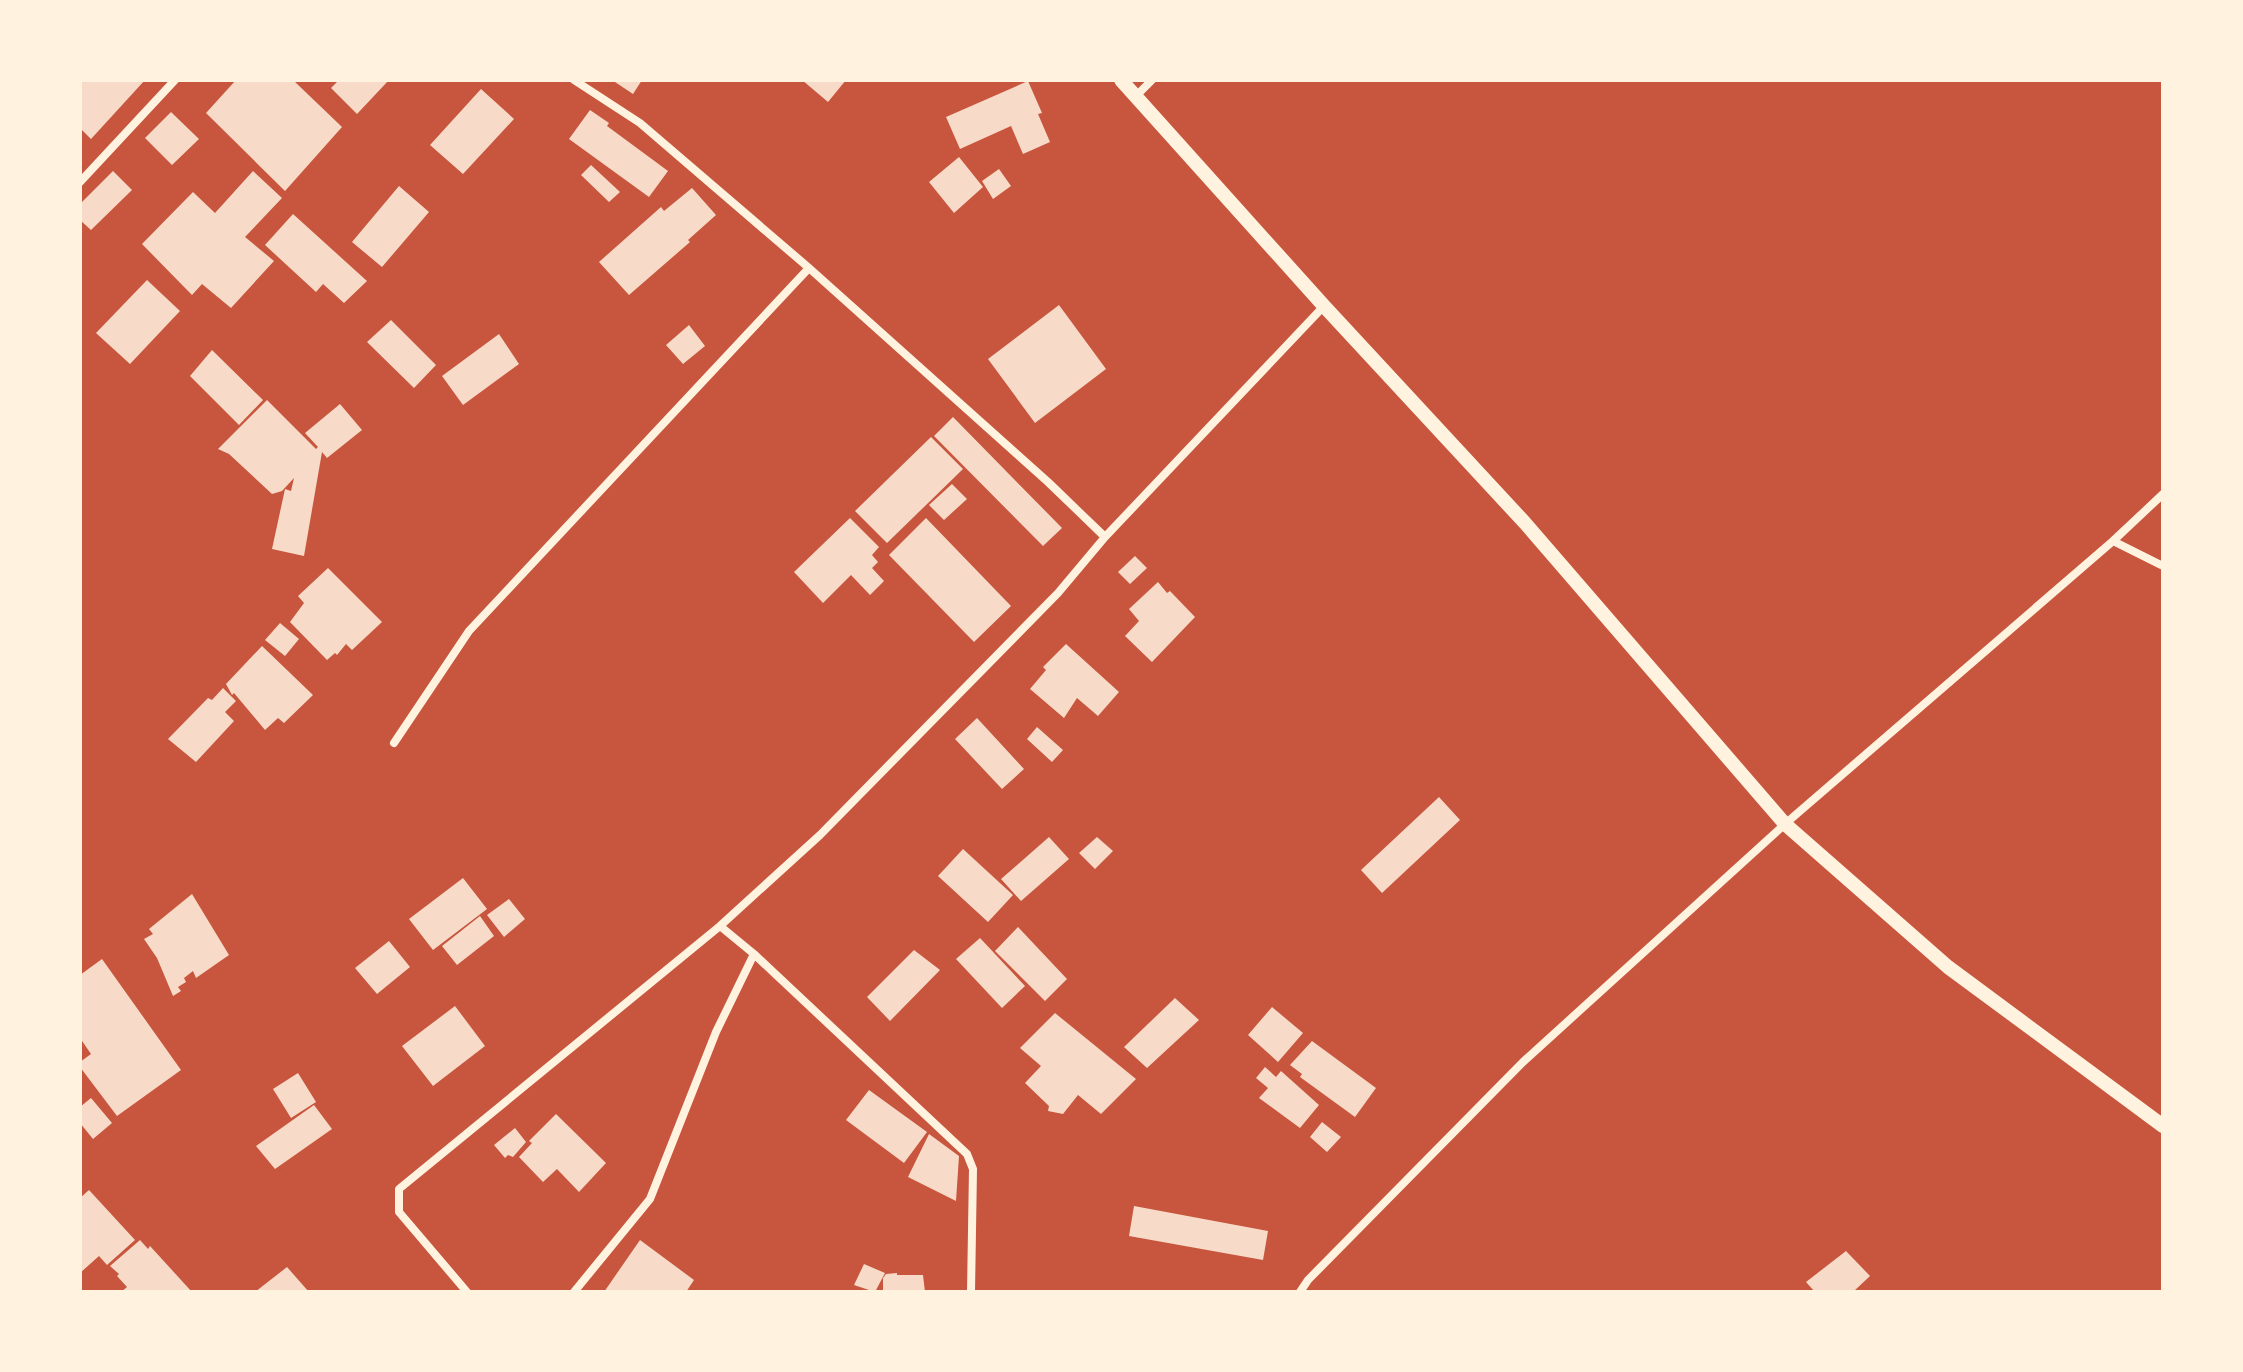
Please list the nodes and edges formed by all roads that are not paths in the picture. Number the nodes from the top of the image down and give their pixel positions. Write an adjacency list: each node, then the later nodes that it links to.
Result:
1 (175, 80): 6 (street)
2 (574, 80): 7 (street)
3 (1121, 80): 5 (street)
4 (1152, 80): 5 (street)
5 (1136, 96): 8 (street)
6 (80, 182)
7 (809, 268): 10 (street); 13 (street)
8 (1324, 306): 10 (street); 14 (street)
9 (2163, 494): 11 (street)
10 (1105, 537): 15 (street)
11 (2113, 541): 12 (street); 14 (street)
12 (2163, 566)
13 (394, 743)
14 (1785, 824): 17 (street); 21 (street)
15 (720, 926): 16 (street); 18 (street)
16 (754, 954): 19 (street); 20 (street)
17 (2163, 1126)
18 (467, 1292)
19 (574, 1292)
20 (971, 1292)
21 (1300, 1292)

